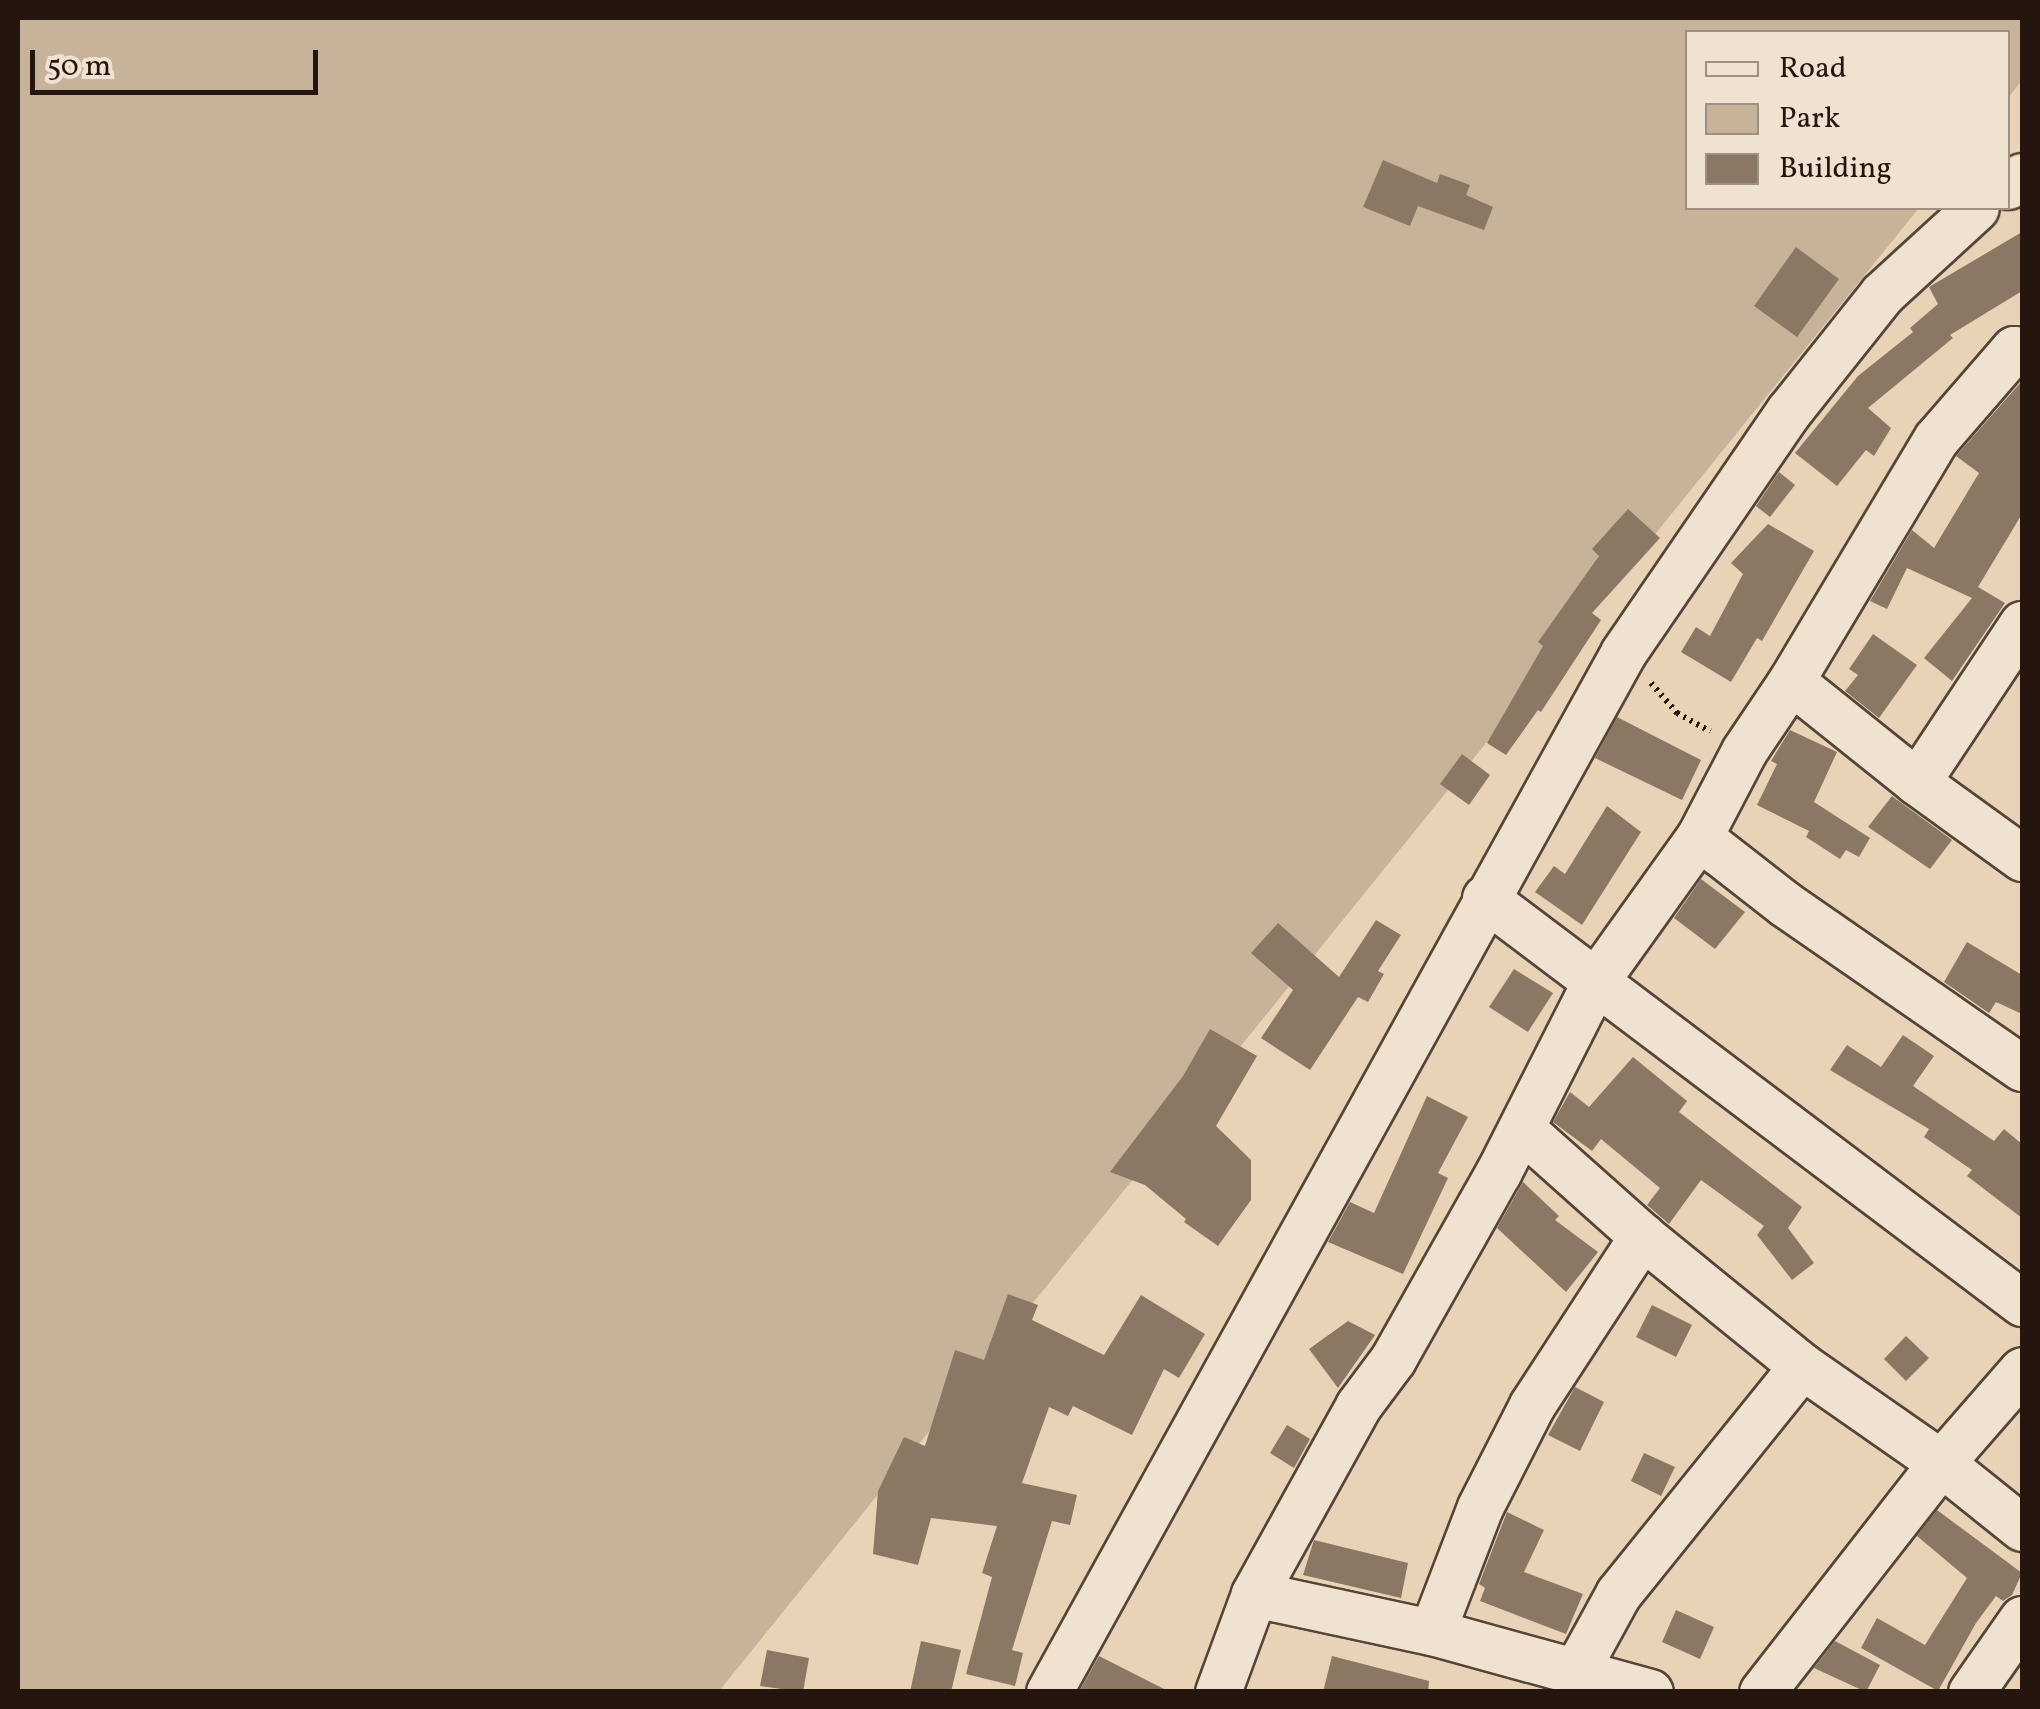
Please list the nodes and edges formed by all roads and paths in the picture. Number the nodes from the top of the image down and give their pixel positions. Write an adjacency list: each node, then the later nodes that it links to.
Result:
1 (1974, 210): 8 (street)
2 (2020, 348): 4 (street)
3 (2022, 624): 5 (street)
4 (1791, 681): 5 (street); 6 (street)
5 (1917, 782): 7 (street)
6 (1699, 837): 9 (street); 10 (street)
7 (2022, 858)
8 (1485, 898): 9 (street); 22 (street)
9 (1595, 982): 11 (street); 13 (street)
10 (2022, 1068)
11 (1522, 1129): 12 (street); 18 (street)
12 (1642, 1236): 14 (street); 20 (street)
13 (2022, 1304)
14 (1802, 1366): 16 (street); 21 (street)
15 (2022, 1370): 16 (street)
16 (1941, 1464): 17 (street); 25 (street)
17 (2022, 1528)
18 (1254, 1594): 20 (street); 23 (street)
19 (2022, 1619): 26 (street)
20 (1432, 1632): 21 (street)
21 (1577, 1669): 24 (street)
22 (1049, 1692)
23 (1218, 1692)
24 (1650, 1692)
25 (1762, 1692)
26 (1970, 1692)

